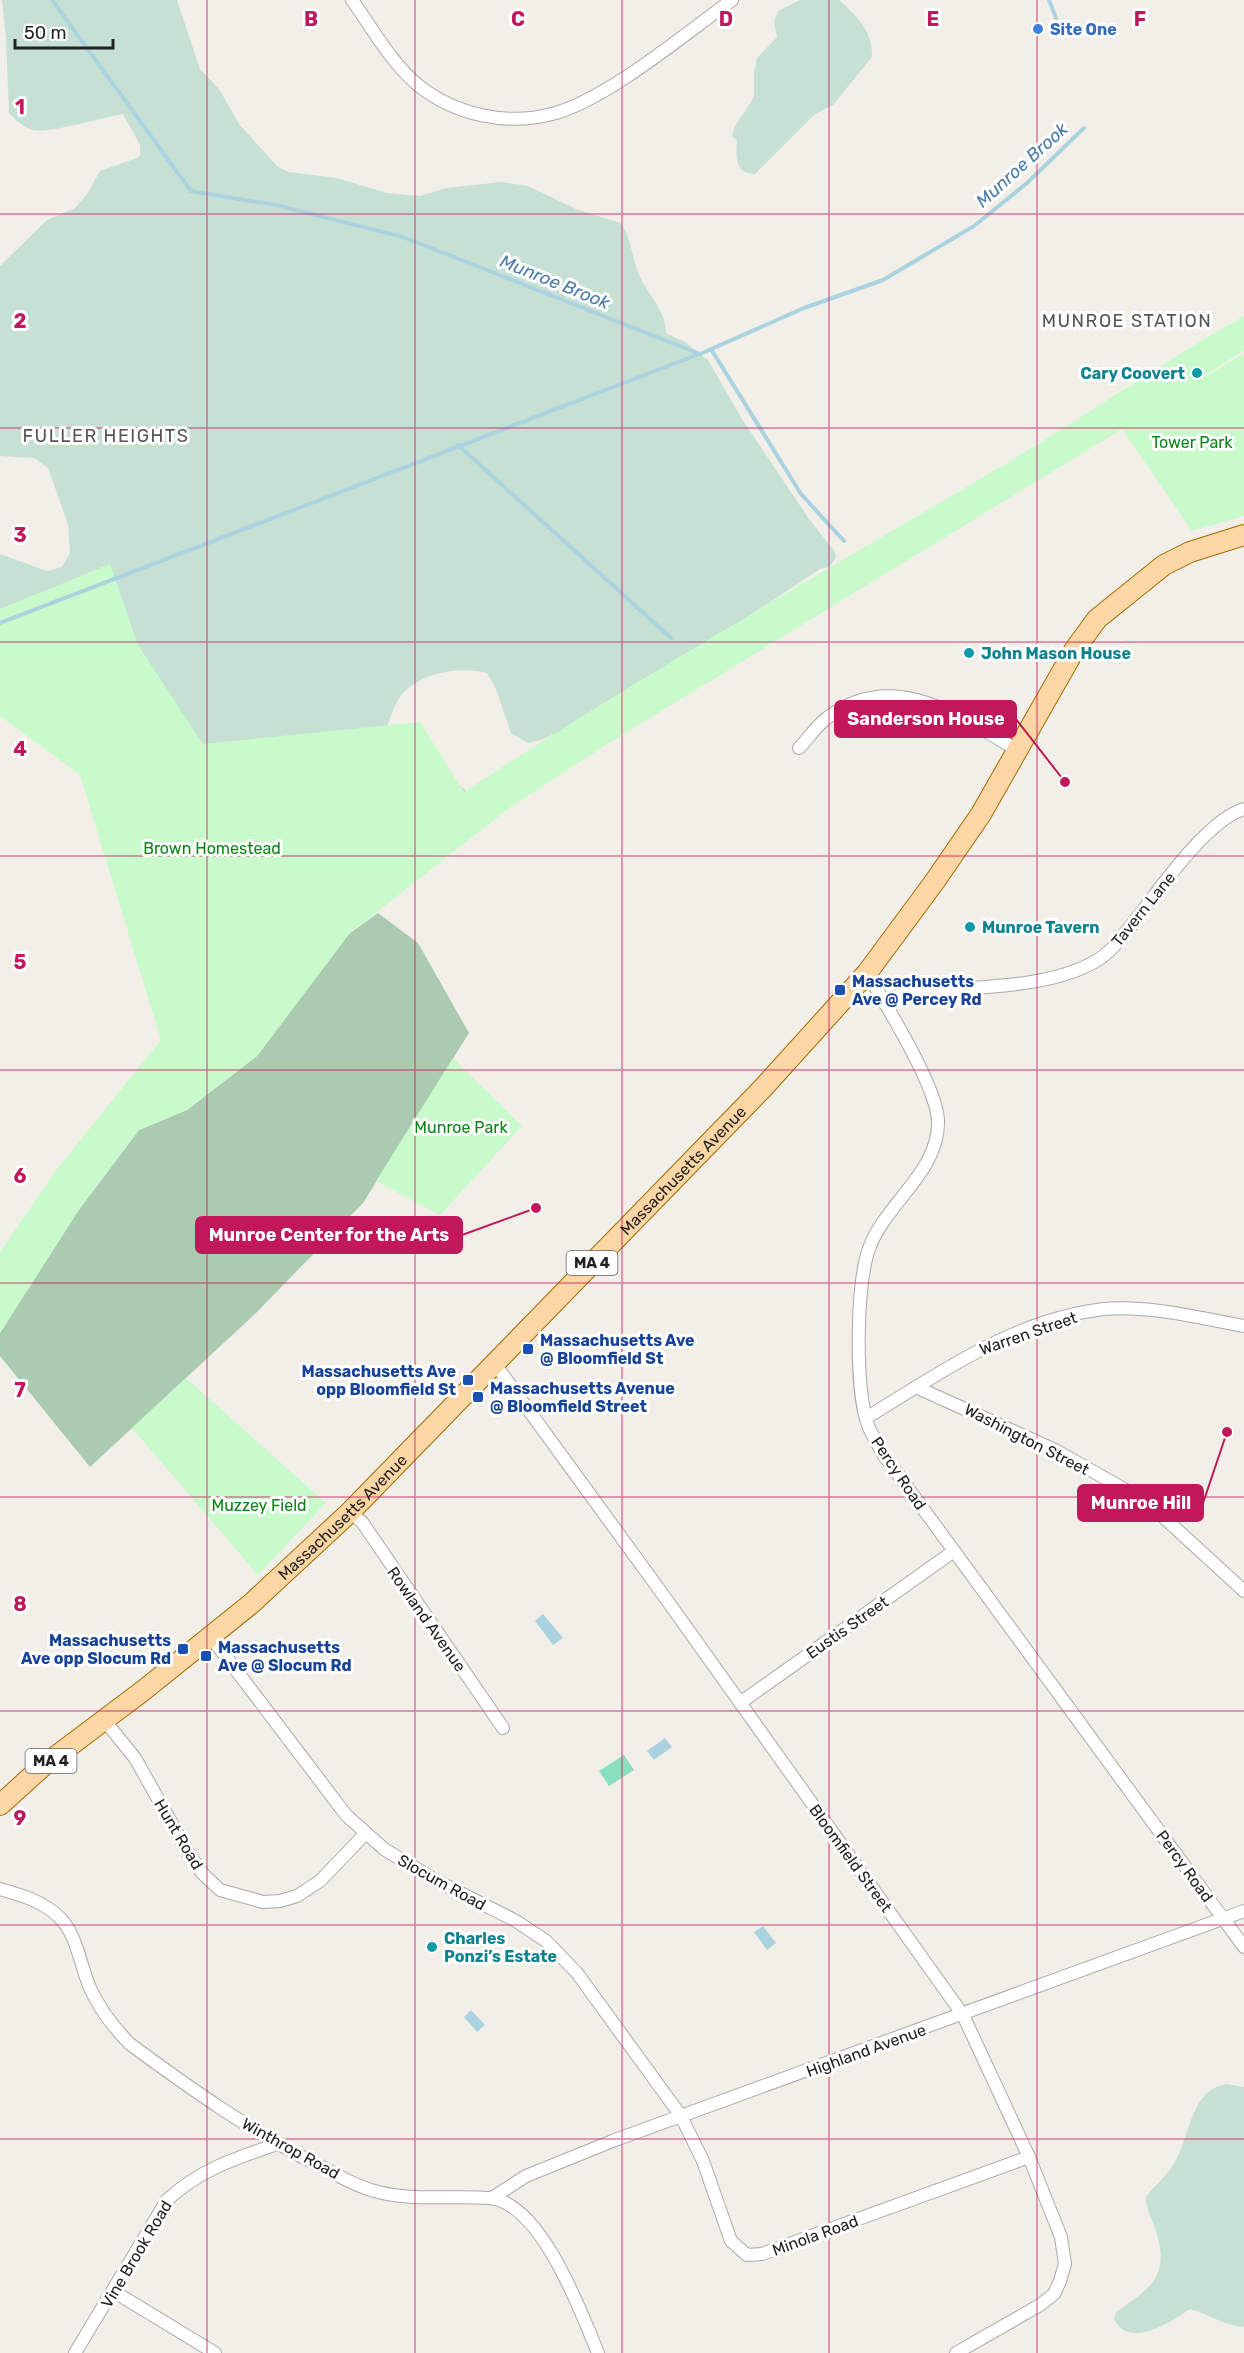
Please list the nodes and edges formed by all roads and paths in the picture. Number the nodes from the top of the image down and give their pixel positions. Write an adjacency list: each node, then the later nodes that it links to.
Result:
1 (352, 0): 2 (street)
2 (732, 0)
3 (1244, 535): 5 (main road, Massachusetts Avenue / MA 4)
4 (799, 748): 5 (street)
5 (1017, 750): 7 (main road, Massachusetts Avenue / MA 4)
6 (1244, 808): 8 (street, Tavern Lane)
7 (867, 973): 8 (street, Percy Road); 10 (main road, Massachusetts Avenue / MA 4)
8 (885, 1004): 12 (street, Percy Road)
9 (1244, 1326): 11 (street, Warren Street)
10 (495, 1365): 13 (main road, Massachusetts Avenue / MA 4); 17 (street, Bloomfield Street)
11 (916, 1387): 12 (street, Warren Street); 15 (street, Washington Street)
12 (866, 1418): 14 (street, Percy Road)
13 (350, 1512): 16 (main road, Massachusetts Avenue / MA 4); 19 (street, Rowland Avenue)
14 (954, 1551): 17 (street, Eustis Street); 24 (street, Percy Road)
15 (1244, 1591)
16 (211, 1636): 18 (main road, Massachusetts Avenue / MA 4); 21 (street, Slocum Road)
17 (740, 1703): 26 (street, Bloomfield Street)
18 (105, 1720): 20 (main road, Massachusetts Avenue / MA 4); 21 (street, Hunt Road)
19 (503, 1728)
20 (0, 1805)
21 (366, 1833): 27 (street, Slocum Road)
22 (0, 1889): 28 (street, Winthrop Road)
23 (1244, 1911): 24 (street, Highland Avenue)
24 (1221, 1918): 25 (street, Percy Road); 26 (street, Highland Avenue)
25 (1244, 1947)
26 (963, 2015): 27 (street, Highland Avenue); 29 (street, Bloomfield Street)
27 (681, 2116): 29 (street, Minola Road); 30 (street, Highland Avenue)
28 (277, 2144): 30 (street, Winthrop Road); 31 (street, Vine Brook Road)
29 (1029, 2157): 35 (street, Bloomfield Street)
30 (492, 2198): 34 (street)
31 (113, 2291): 32 (street, Vine Brook Road); 33 (street)
32 (75, 2353)
33 (215, 2353)
34 (598, 2353)
35 (956, 2353)

